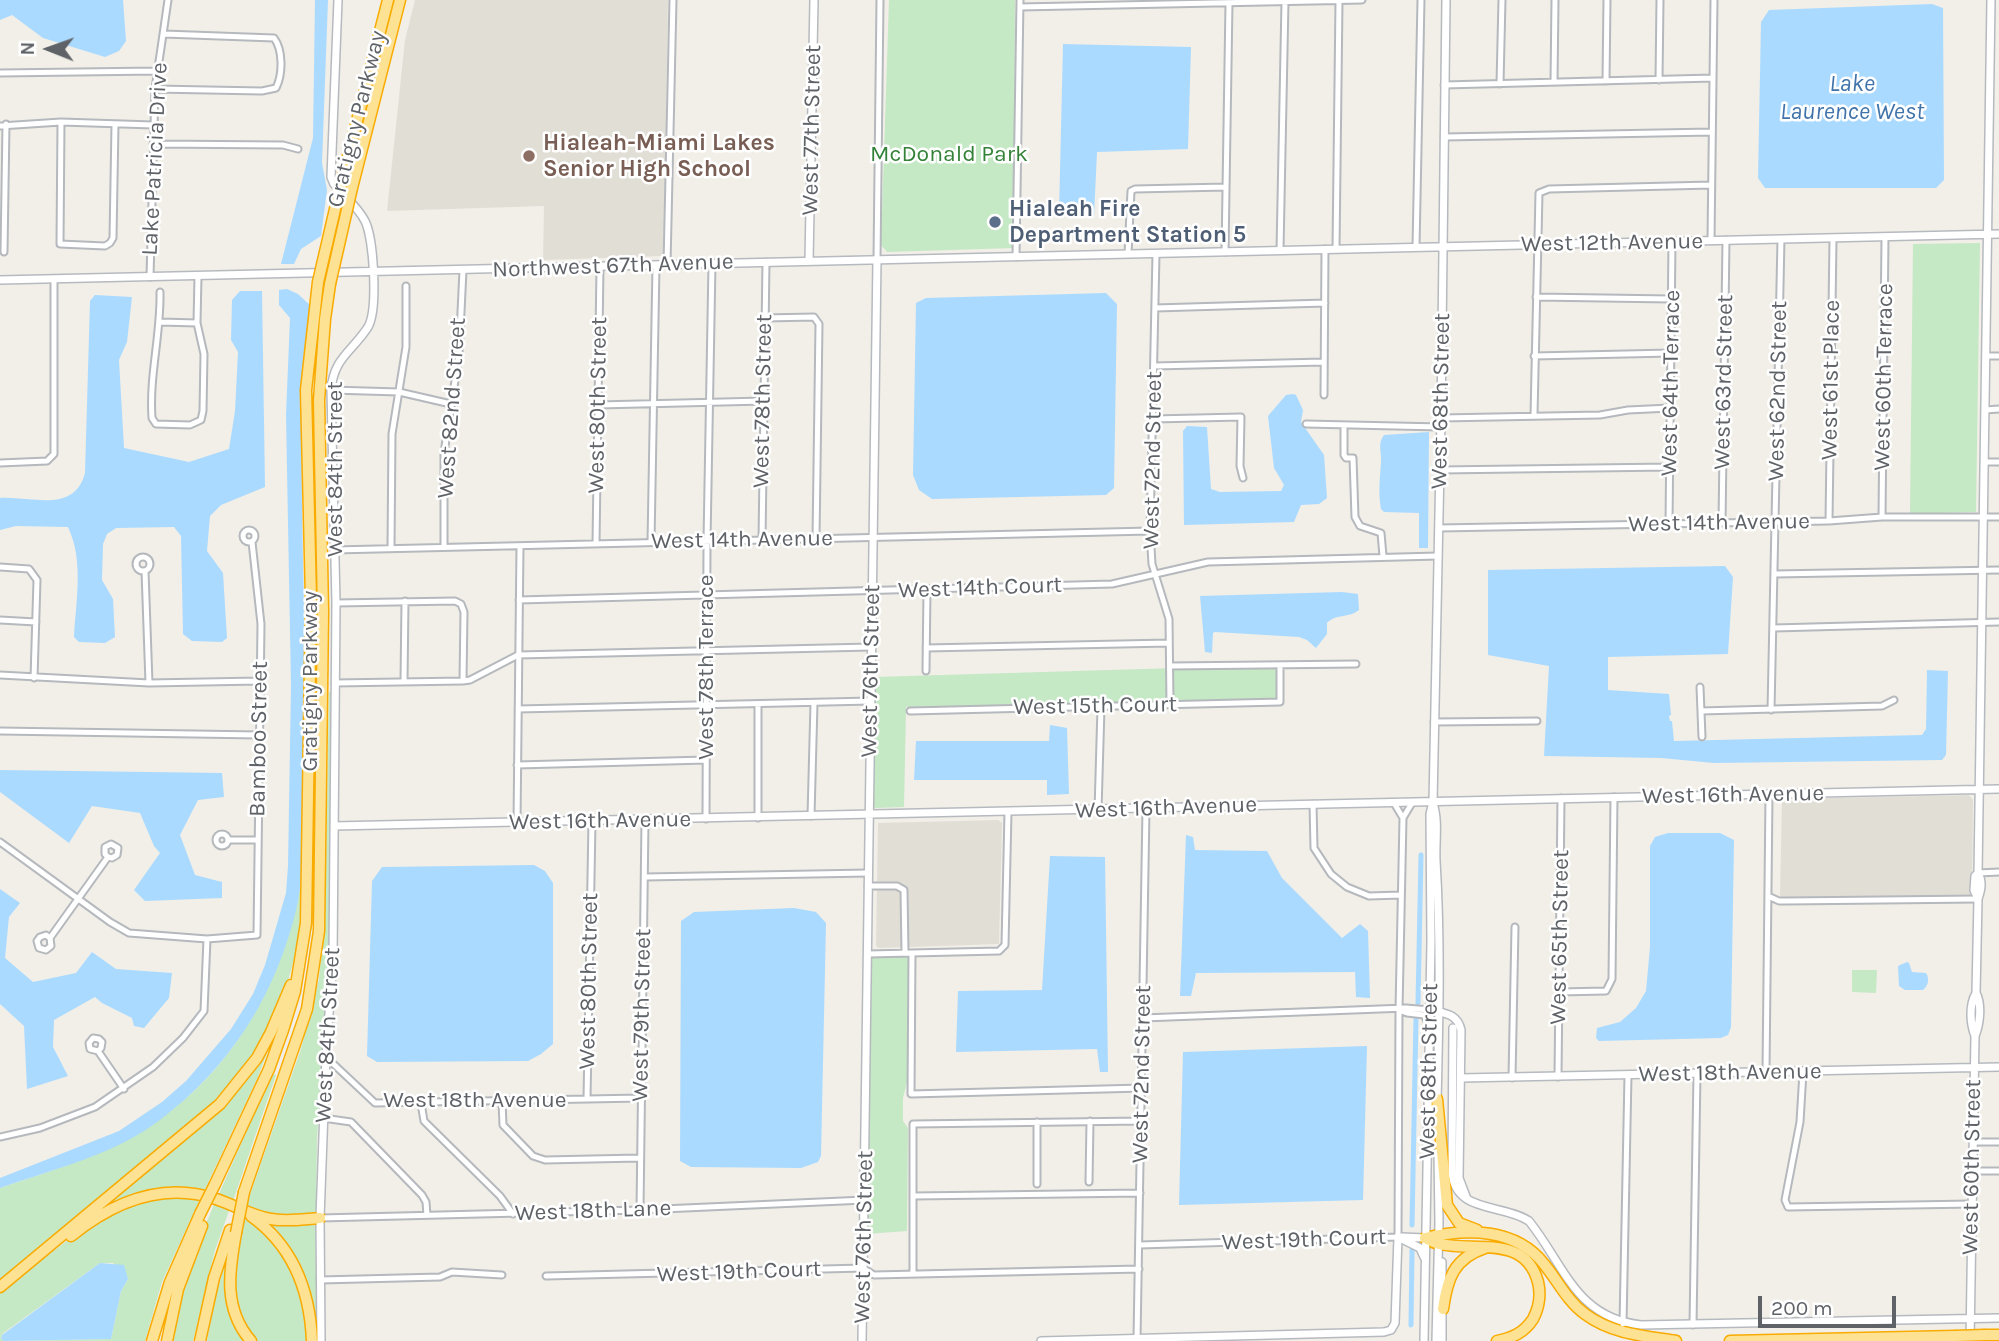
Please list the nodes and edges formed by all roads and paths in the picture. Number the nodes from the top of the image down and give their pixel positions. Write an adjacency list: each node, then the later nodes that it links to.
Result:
1 (169, 0): 21 (street, Lake Patricia Drive)
2 (338, 0): 68 (street, West 84th Street)
3 (388, 0): 224 (highway, Gratigny Parkway, bridge)
4 (400, 0): 274 (highway, Gratigny Parkway, bridge)
5 (673, 0): 65 (street)
6 (814, 0): 61 (street, West 77th Street)
7 (880, 0): 60 (street, West 76th Street)
8 (1362, 0): 18 (street)
9 (1421, 0): 50 (street)
10 (1446, 0): 29 (street, West 68th Street)
11 (1502, 0): 28 (street)
12 (1555, 0): 27 (street)
13 (1607, 0): 26 (street)
14 (1660, 0): 25 (street)
15 (1714, 0): 24 (street)
16 (1991, 0): 41 (street, West 60th Street)
17 (1285, 1): 18 (street); 20 (street); 53 (street)
18 (1339, 1): 52 (street)
19 (1020, 3): 20 (street); 59 (street)
20 (1229, 3): 40 (street)
21 (163, 34): 22 (street, Lake Patricia Drive); 30 (street)
22 (157, 71): 23 (street); 30 (street, Lake Patricia Drive)
23 (0, 73)
24 (1713, 78): 25 (street); 35 (street)
25 (1659, 80): 26 (street)
26 (1606, 81): 27 (street)
27 (1554, 82): 28 (street)
28 (1500, 84): 29 (street)
29 (1444, 85): 36 (street, West 68th Street)
30 (155, 89): 34 (street, Lake Patricia Drive)
31 (61, 122): 32 (street); 32 (street); 33 (street)
32 (115, 124): 34 (street)
33 (3, 125): 55 (street)
34 (153, 125): 37 (street, Lake Patricia Drive)
35 (1712, 132): 36 (street); 39 (street)
36 (1444, 137): 51 (street, West 68th Street)
37 (153, 144): 38 (street); 70 (street, Lake Patricia Drive)
38 (298, 149)
39 (1711, 185): 46 (street); 49 (street)
40 (1226, 187): 56 (street); 57 (street)
41 (1989, 234): 42 (street, West 12th Avenue); 43 (street, West 12th Avenue); 84 (street, West 60th Street)
42 (1999, 234)
43 (1885, 237): 45 (street, West 12th Avenue); 111 (street, West 60th Terrace)
44 (1781, 239): 45 (street, West 12th Avenue); 47 (street, West 12th Avenue); 114 (street, West 62nd Street)
45 (1833, 239): 115 (street, West 61st Place)
46 (1711, 240): 47 (street, West 12th Avenue); 48 (street, West 12th Avenue)
47 (1726, 240): 116 (street, West 63rd Street)
48 (1672, 241): 49 (street, West 12th Avenue); 76 (street, West 64th Terrace)
49 (1536, 245): 51 (street, West 12th Avenue); 75 (street)
50 (1416, 247): 51 (street, West 12th Avenue); 52 (street, West 12th Avenue)
51 (1443, 247): 100 (street, West 68th Street)
52 (1336, 249): 54 (street, West 12th Avenue)
53 (1280, 250): 54 (street, West 12th Avenue); 56 (street, West 12th Avenue)
54 (1325, 250): 77 (street)
55 (4, 252)
56 (1225, 252): 58 (street, Northwest 67th Avenue)
57 (1128, 254): 58 (street, Northwest 67th Avenue); 59 (street, Northwest 67th Avenue)
58 (1156, 254): 78 (street, West 72nd Street)
59 (1016, 257): 60 (street, Northwest 67th Avenue)
60 (877, 260): 61 (street, Northwest 67th Avenue); 120 (street, West 76th Street)
61 (809, 261): 62 (street, Northwest 67th Avenue)
62 (766, 262): 63 (street, Northwest 67th Avenue); 79 (street, West 78th Street)
63 (712, 264): 65 (street, Northwest 67th Avenue); 92 (street, West 78th Terrace)
64 (656, 265): 65 (street, Northwest 67th Avenue); 66 (street, Northwest 67th Avenue); 94 (street)
65 (667, 265)
66 (600, 267): 67 (street, Northwest 67th Avenue); 95 (street, West 80th Street)
67 (463, 270): 68 (street, Northwest 67th Avenue); 93 (street, West 82nd Street)
68 (372, 271): 69 (street, Northwest 67th Avenue); 88 (street, West 84th Street)
69 (198, 276): 70 (street, Northwest 67th Avenue); 81 (street)
70 (150, 277): 71 (street, Northwest 67th Avenue)
71 (54, 279): 72 (street, Northwest 67th Avenue); 107 (street)
72 (0, 280)
73 (406, 286): 89 (street)
74 (160, 292): 80 (street)
75 (1536, 297): 76 (street); 83 (street)
76 (1671, 299): 82 (street, West 64th Terrace)
77 (1325, 303): 78 (street); 86 (street)
78 (1155, 308): 87 (street, West 72nd Street)
79 (764, 318): 91 (street, West 78th Street); 121 (street)
80 (161, 322): 81 (street); 81 (street)
81 (197, 323)
82 (1671, 353): 83 (street); 96 (street, West 64th Terrace)
83 (1534, 355): 99 (street)
84 (1986, 356): 85 (street); 98 (street, West 60th Street)
85 (1999, 356)
86 (1324, 362): 87 (street); 90 (street)
87 (1154, 366): 101 (street, West 72nd Street)
88 (331, 390): 89 (street); 130 (street, West 84th Street)
89 (399, 392): 93 (street); 129 (street)
90 (1324, 395)
91 (764, 401): 92 (street); 122 (street, West 78th Street)
92 (709, 402): 94 (street); 123 (street, West 78th Terrace)
93 (451, 404): 128 (street, West 82nd Street)
94 (653, 404): 95 (street); 125 (street)
95 (598, 405): 126 (street, West 80th Street)
96 (1670, 408): 99 (street); 108 (street, West 64th Terrace)
97 (1999, 409): 98 (street)
98 (1985, 410): 105 (street, West 60th Street)
99 (1534, 415): 100 (street)
100 (1441, 418): 104 (street, West 68th Street)
101 (1153, 419): 110 (street); 119 (street, West 72nd Street)
102 (1306, 424): 103 (street)
103 (1344, 425): 104 (street); 131 (street)
104 (1441, 427): 109 (street, West 68th Street)
105 (1984, 462): 106 (street); 112 (street, West 60th Street)
106 (1999, 462)
107 (0, 463)
108 (1670, 467): 109 (street); 117 (street, West 64th Terrace)
109 (1440, 470): 118 (street, West 68th Street)
110 (1243, 478)
111 (1882, 517): 112 (street, West 14th Avenue); 115 (street, West 14th Avenue)
112 (1983, 517): 113 (street, West 14th Avenue); 134 (street, West 60th Street)
113 (1999, 517)
114 (1776, 521): 115 (street, West 14th Avenue); 116 (street, West 14th Avenue); 138 (street, West 62nd Street)
115 (1829, 521)
116 (1722, 523): 117 (street, West 14th Avenue)
117 (1669, 524): 118 (street, West 14th Avenue)
118 (1439, 528): 132 (street, West 68th Street)
119 (1150, 531): 120 (street, West 14th Avenue); 137 (street, West 72nd Street)
120 (872, 538): 121 (street, West 14th Avenue); 140 (street, West 76th Street)
121 (816, 539): 122 (street, West 14th Avenue)
122 (762, 540): 123 (street, West 14th Avenue)
123 (707, 541): 125 (street, West 14th Avenue); 141 (street, West 78th Terrace)
124 (252, 542): 161 (street, Bamboo Street)
125 (651, 542): 126 (street, West 14th Avenue)
126 (596, 544): 127 (street, West 14th Avenue)
127 (520, 546): 128 (street, West 14th Avenue); 142 (street)
128 (444, 547): 129 (street, West 14th Avenue)
129 (391, 548): 130 (street, West 14th Avenue)
130 (334, 550): 144 (street, West 84th Street)
131 (1383, 556): 132 (street, West 14th Court); 137 (street, West 14th Court)
132 (1438, 556): 179 (street, West 68th Street)
133 (0, 567): 146 (street)
134 (1982, 570): 135 (street); 138 (street); 147 (street, West 60th Street)
135 (1999, 570)
136 (145, 571): 165 (street)
137 (1156, 574): 139 (street, West 14th Court); 150 (street, West 72nd Street)
138 (1774, 574): 149 (street, West 62nd Street)
139 (927, 590): 140 (street, West 14th Court); 152 (street)
140 (872, 591): 141 (street, West 14th Court); 151 (street, West 76th Street)
141 (707, 596): 142 (street, West 14th Court); 153 (street, West 78th Terrace)
142 (519, 600): 154 (street)
143 (405, 601): 144 (street); 162 (street); 163 (street)
144 (336, 603): 164 (street, West 84th Street)
145 (0, 620): 146 (street)
146 (36, 622): 160 (street)
147 (1981, 622): 148 (street); 149 (street); 185 (street, West 60th Street)
148 (1999, 622)
149 (1774, 628): 175 (street, West 62nd Street)
150 (1169, 643): 152 (street); 157 (street, West 72nd Street)
151 (871, 647): 153 (street); 167 (street, West 76th Street)
152 (926, 648): 158 (street)
153 (708, 652): 154 (street); 172 (street, West 78th Terrace)
154 (518, 655): 163 (street); 174 (street)
155 (1356, 664): 156 (street)
156 (1280, 665): 157 (street); 171 (street, West 15th Court)
157 (1170, 666): 171 (street, West 72nd Street)
158 (926, 671)
159 (0, 675): 160 (street)
160 (34, 678): 165 (street)
161 (259, 681): 165 (street); 181 (street, Bamboo Street)
162 (404, 681): 163 (street); 164 (street)
163 (463, 681)
164 (335, 682): 205 (street, West 84th Street)
165 (149, 683)
166 (1700, 687): 177 (street)
167 (871, 701): 169 (street); 197 (street, West 76th Street)
168 (1894, 701): 175 (street)
169 (814, 703): 170 (street); 198 (street)
170 (758, 705): 172 (street); 199 (street)
171 (1170, 705): 173 (street, West 15th Court)
172 (706, 706): 174 (street); 183 (street, West 78th Terrace)
173 (1101, 707): 176 (street, West 15th Court); 195 (street)
174 (518, 709): 184 (street)
175 (1772, 710): 177 (street)
176 (910, 711)
177 (1701, 711): 182 (street)
178 (1537, 721): 179 (street)
179 (1434, 722): 190 (street, West 68th Street)
180 (0, 731): 181 (street)
181 (259, 735): 207 (street, Bamboo Street)
182 (1702, 737)
183 (706, 760): 184 (street); 201 (street, West 78th Terrace)
184 (517, 765): 204 (street)
185 (1980, 789): 186 (street, West 16th Avenue); 187 (street, West 16th Avenue); 212 (street, West 60th Street)
186 (1999, 789)
187 (1769, 795): 188 (street, West 16th Avenue); 216 (street)
188 (1614, 797): 189 (street, West 16th Avenue); 225 (street)
189 (1562, 798): 190 (street, West 16th Avenue); 225 (street, West 65th Street)
190 (1433, 802): 192 (street, West 16th Avenue); 227 (street, West 68th Street)
191 (1394, 803): 192 (street, West 16th Avenue); 193 (street, West 16th Avenue); 200 (street)
192 (1412, 803): 200 (street, West 68th Street)
193 (1313, 804): 194 (street, West 16th Avenue); 215 (street)
194 (1146, 809): 195 (street, West 16th Avenue); 228 (street, West 72nd Street)
195 (1098, 811): 196 (street, West 16th Avenue)
196 (1008, 812): 197 (street, West 16th Avenue); 222 (street)
197 (868, 815): 198 (street, West 16th Avenue); 211 (street, West 76th Street)
198 (811, 816): 199 (street, West 16th Avenue)
199 (758, 818): 201 (street, West 16th Avenue)
200 (1403, 818): 215 (street, West 68th Street)
201 (706, 819): 202 (street, West 16th Avenue)
202 (645, 821): 203 (street, West 16th Avenue); 213 (street, West 79th Street)
203 (592, 822): 204 (street, West 16th Avenue); 247 (street, West 80th Street)
204 (517, 823): 205 (street, West 16th Avenue)
205 (334, 826): 233 (street, West 84th Street)
206 (228, 840): 207 (street)
207 (258, 840): 221 (street, Bamboo Street)
208 (0, 842): 217 (street)
209 (108, 857): 217 (street)
210 (1999, 872): 212 (street)
211 (867, 873): 213 (street); 214 (street, West 76th Street)
212 (1978, 873): 218 (street, West 60th Street)
213 (645, 877): 246 (street, West 79th Street)
214 (867, 886): 222 (street); 223 (street, West 76th Street)
215 (1401, 895): 226 (street, West 68th Street)
216 (1768, 895): 218 (street); 237 (street)
217 (78, 897): 220 (street); 221 (street)
218 (1978, 899): 235 (street, West 60th Street)
219 (1515, 927): 243 (street)
220 (50, 937)
221 (207, 939): 245 (street)
222 (908, 953): 223 (street); 244 (street)
223 (867, 954): 266 (street, West 76th Street)
224 (298, 972): 271 (highway, Gratigny Parkway, bridge); 288 (highway)
225 (1559, 992): 241 (street, West 65th Street)
226 (1399, 1010): 227 (street); 228 (street); 230 (street); 276 (street, West 68th Street)
227 (1436, 1012): 229 (street); 230 (street, West 68th Street); 231 (street, West 68th Street); 242 (street)
228 (1143, 1018): 244 (street, West 72nd Street)
229 (1453, 1028): 231 (street); 236 (street)
230 (1430, 1029): 277 (street, West 68th Street)
231 (1439, 1034): 248 (street, West 68th Street)
232 (98, 1051): 245 (street)
233 (326, 1056): 250 (street, West 18th Avenue); 251 (street, West 84th Street)
234 (1999, 1067): 235 (street, West 18th Avenue)
235 (1974, 1068): 238 (street, West 18th Avenue); 256 (street, West 60th Street)
236 (1454, 1069): 242 (street); 265 (street)
237 (1766, 1072): 238 (street, West 18th Avenue); 239 (street, West 18th Avenue)
238 (1803, 1072): 267 (street)
239 (1697, 1073): 240 (street, West 18th Avenue); 293 (street)
240 (1628, 1075): 241 (street, West 18th Avenue); 292 (street)
241 (1558, 1077): 243 (street, West 18th Avenue)
242 (1461, 1078): 243 (street, West 18th Avenue); 265 (street)
243 (1512, 1078)
244 (1142, 1088): 253 (street, West 72nd Street)
245 (124, 1089): 255 (street)
246 (641, 1098): 247 (street, West 18th Avenue); 258 (street, West 79th Street)
247 (587, 1099): 249 (street, West 18th Avenue)
248 (1437, 1099): 275 (highway); 278 (street, West 68th Street)
249 (502, 1101): 250 (street, West 18th Avenue); 258 (street)
250 (421, 1103): 270 (street)
251 (323, 1118): 272 (street); 273 (street, West 84th Street)
252 (1090, 1121): 253 (street); 254 (street); 261 (street)
253 (1142, 1121): 263 (street, West 72nd Street)
254 (1037, 1122): 262 (street); 264 (street)
255 (0, 1137)
256 (1973, 1142): 257 (street); 259 (street, West 60th Street)
257 (1999, 1142)
258 (639, 1158): 269 (street, West 79th Street)
259 (1972, 1171): 260 (street); 267 (street, West 60th Street)
260 (1999, 1171)
261 (1088, 1182)
262 (1037, 1184)
263 (1140, 1193): 264 (street); 279 (street, West 72nd Street)
264 (914, 1196): 284 (street)
265 (1468, 1199): 292 (street)
266 (865, 1200): 269 (street, West 18th Lane); 282 (street, West 76th Street)
267 (1972, 1204): 291 (street, West 60th Street)
268 (242, 1210): 273 (highway); 288 (highway); 301 (highway)
269 (640, 1210): 270 (street, West 18th Lane)
270 (513, 1214): 272 (street, West 18th Lane)
271 (203, 1215): 297 (highway); 298 (highway)
272 (427, 1215): 273 (street, West 18th Lane)
273 (320, 1218): 287 (street, West 84th Street)
274 (233, 1231): 299 (highway, Gratigny Parkway); 300 (highway)
275 (1488, 1234): 278 (highway); 309 (highway)
276 (1398, 1237): 277 (street, West 19th Court); 279 (street, West 19th Court); 281 (street); 296 (street, West 68th Street)
277 (1425, 1238): 278 (highway); 281 (street, West 68th Street)
278 (1439, 1240): 280 (highway); 289 (street, West 68th Street); 306 (street, West 68th Street)
279 (1140, 1245): 283 (street, West 72nd Street)
280 (1489, 1246): 289 (highway); 308 (highway)
281 (1425, 1259): 305 (street, West 68th Street)
282 (863, 1268): 284 (street, West 19th Court); 286 (street, West 19th Court); 303 (street, West 76th Street)
283 (1139, 1269): 284 (street, West 19th Court); 296 (street, West 72nd Street)
284 (913, 1274)
285 (502, 1275): 287 (street)
286 (546, 1276)
287 (320, 1280): 302 (street, West 84th Street)
288 (0, 1288)
289 (1443, 1309): 307 (street, West 68th Street)
290 (1999, 1318): 291 (street)
291 (1971, 1319): 293 (street); 311 (street, West 60th Street)
292 (1623, 1324): 293 (street)
293 (1693, 1325)
294 (1999, 1335): 295 (highway)
295 (1989, 1338): 310 (highway, bridge); 312 (highway)
296 (1137, 1339): 304 (street)
297 (152, 1341)
298 (167, 1341)
299 (200, 1341)
300 (251, 1341)
301 (312, 1341)
302 (321, 1341)
303 (862, 1341)
304 (1041, 1341)
305 (1424, 1341)
306 (1436, 1341)
307 (1442, 1341)
308 (1497, 1341)
309 (1676, 1341)
310 (1730, 1341)
311 (1970, 1341)
312 (1999, 1341)

